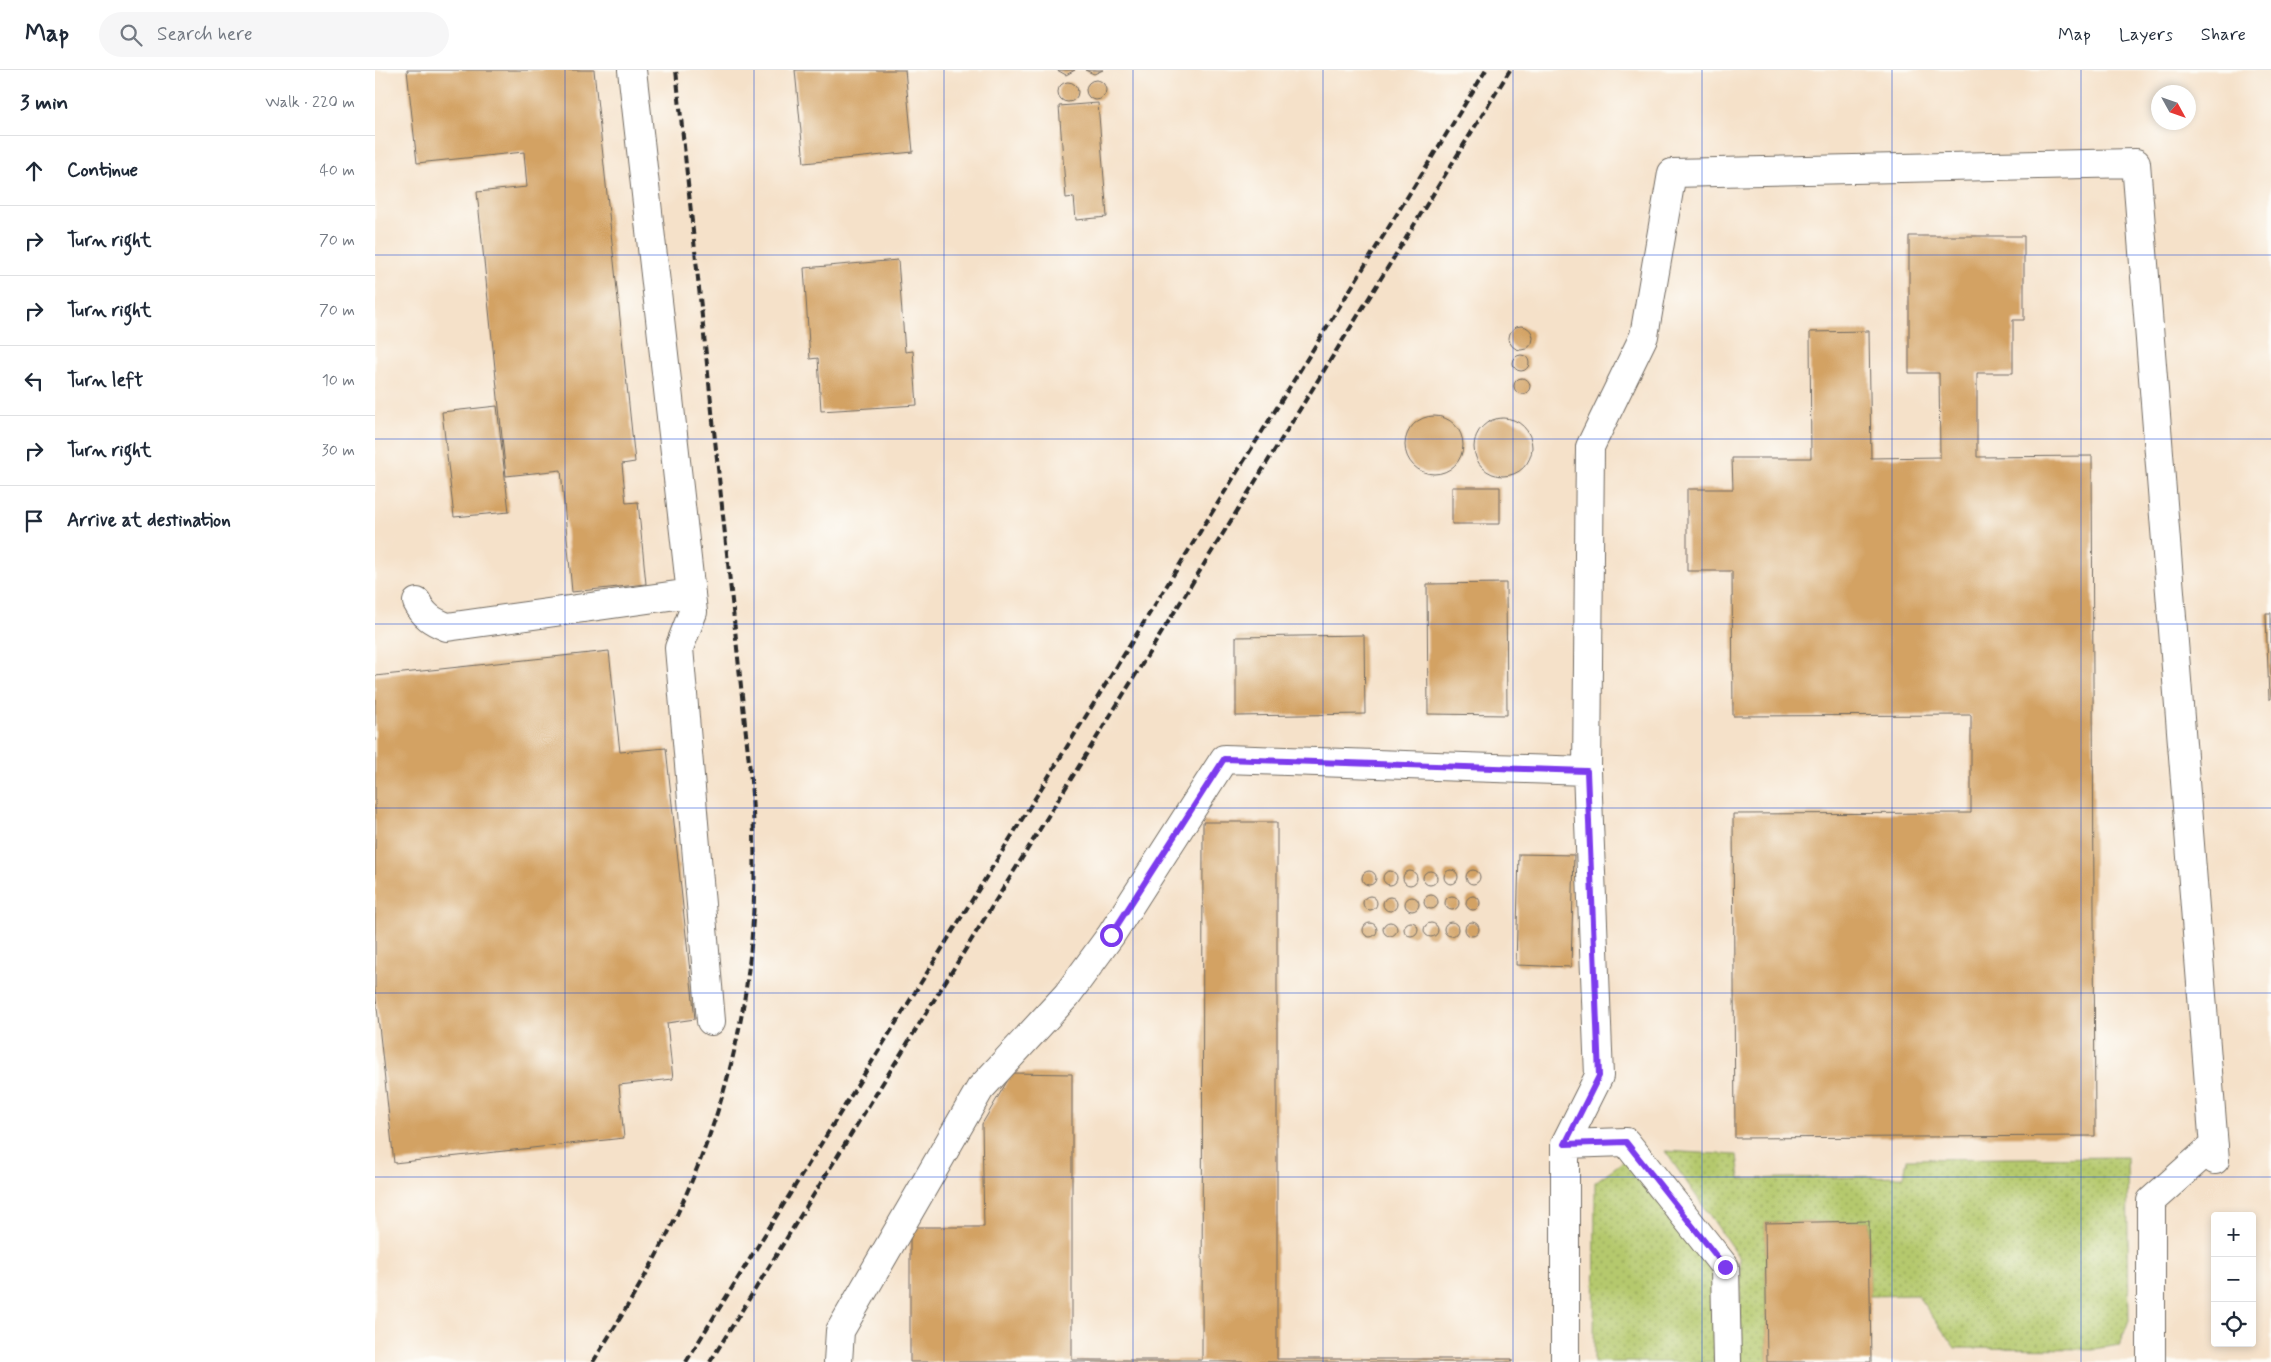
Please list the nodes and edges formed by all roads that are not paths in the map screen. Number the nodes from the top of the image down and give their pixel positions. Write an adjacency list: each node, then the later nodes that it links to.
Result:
1 (632, 70): 2 (lane)
2 (691, 593): 3 (lane); 5 (lane)
3 (417, 602)
4 (1587, 771): 6 (lane); 7 (lane); 10 (lane)
5 (711, 1021)
6 (1565, 1144): 8 (lane); 9 (lane)
7 (839, 1362)
8 (1565, 1362)
9 (1727, 1362)
10 (2151, 1362)

